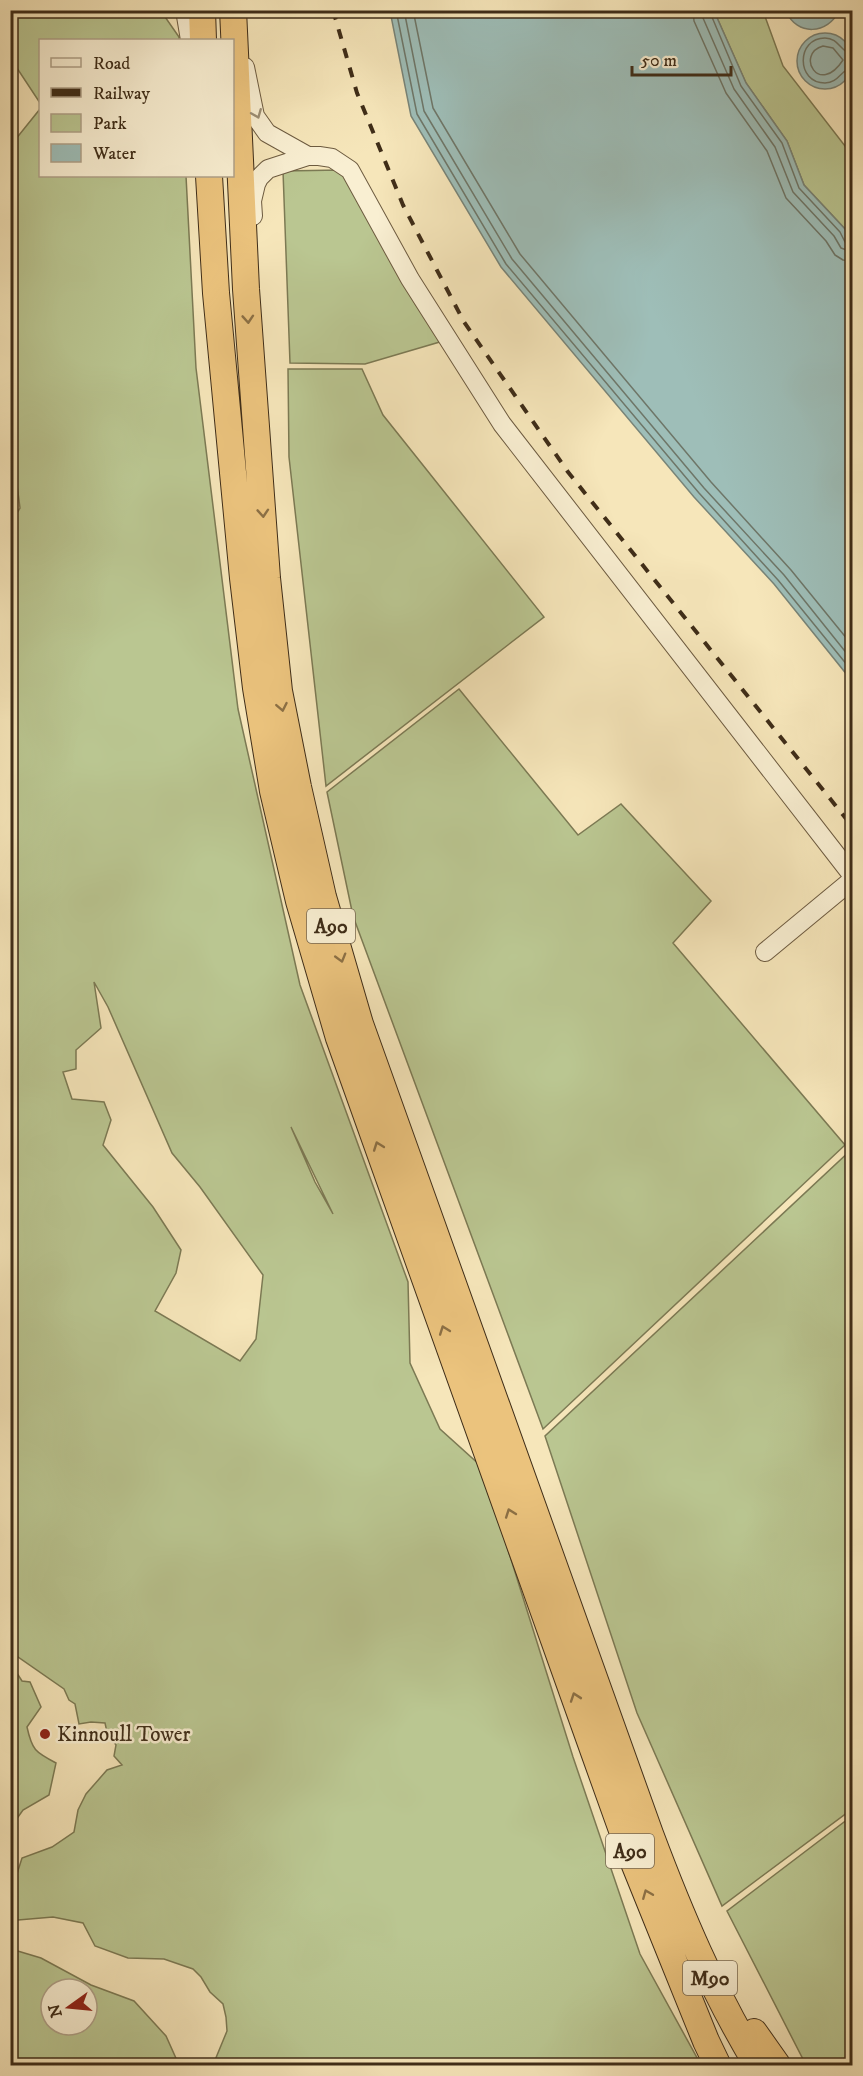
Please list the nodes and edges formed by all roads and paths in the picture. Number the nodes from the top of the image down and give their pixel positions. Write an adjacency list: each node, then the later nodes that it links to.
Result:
1 (185, 10): 4 (street)
2 (202, 10): 5 (highway)
3 (234, 14): 6 (street, one-way to 6); 8 (highway, A90)
4 (190, 39)
5 (203, 39)
6 (308, 156): 8 (street); 9 (street)
7 (209, 177): 13 (highway, A90, one-way to 7)
8 (246, 289): 12 (highway, A90, one-way to 12)
9 (852, 875)
10 (852, 880): 11 (street)
11 (765, 952)
12 (670, 1886): 16 (highway, M90); 17 (highway, A90)
13 (669, 1948): 14 (highway, A90); 15 (highway, M90)
14 (718, 2066)
15 (729, 2066)
16 (758, 2066)
17 (778, 2066)

